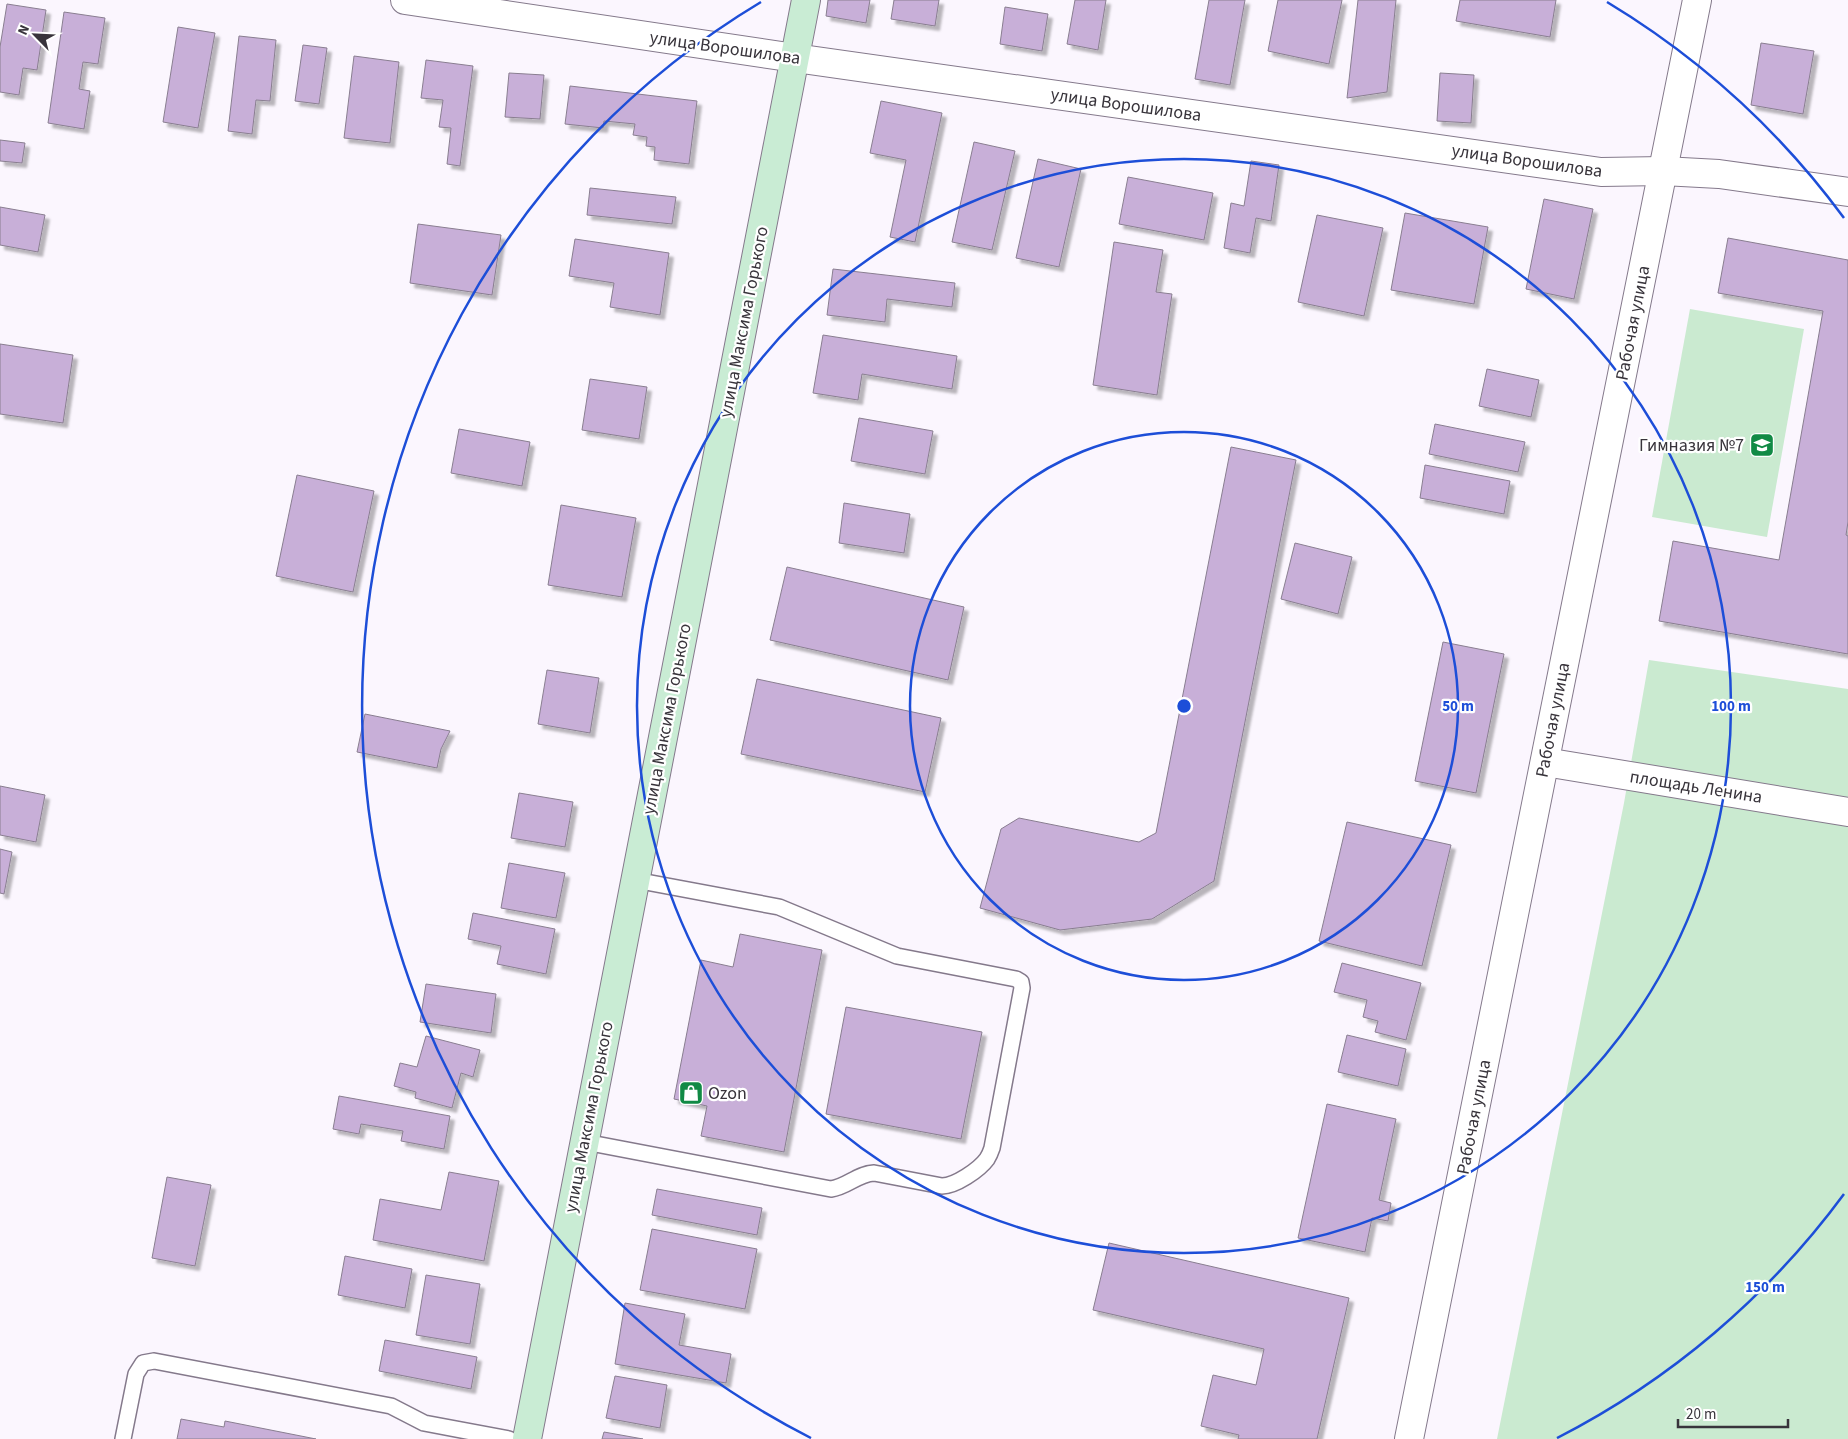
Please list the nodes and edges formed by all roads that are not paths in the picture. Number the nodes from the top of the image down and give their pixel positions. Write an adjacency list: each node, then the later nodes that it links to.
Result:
1 (405, 0): 4 (street, улица Ворошилова)
2 (806, 0): 4 (main road, улица Максима Горького)
3 (1697, 0): 5 (street, Рабочая улица)
4 (795, 58): 5 (street, улица Ворошилова); 9 (main road, улица Максима Горького)
5 (1663, 172): 6 (street, улица Ворошилова); 7 (street, Рабочая улица)
6 (1848, 192)
7 (1545, 762): 8 (street, площадь Ленина); 14 (street, Рабочая улица)
8 (1848, 812)
9 (635, 880): 10 (main road, улица Максима Горького); 10 (lane)
10 (585, 1142): 13 (main road, улица Максима Горького)
11 (123, 1439): 12 (lane)
12 (509, 1439)
13 (527, 1439)
14 (1409, 1439)

